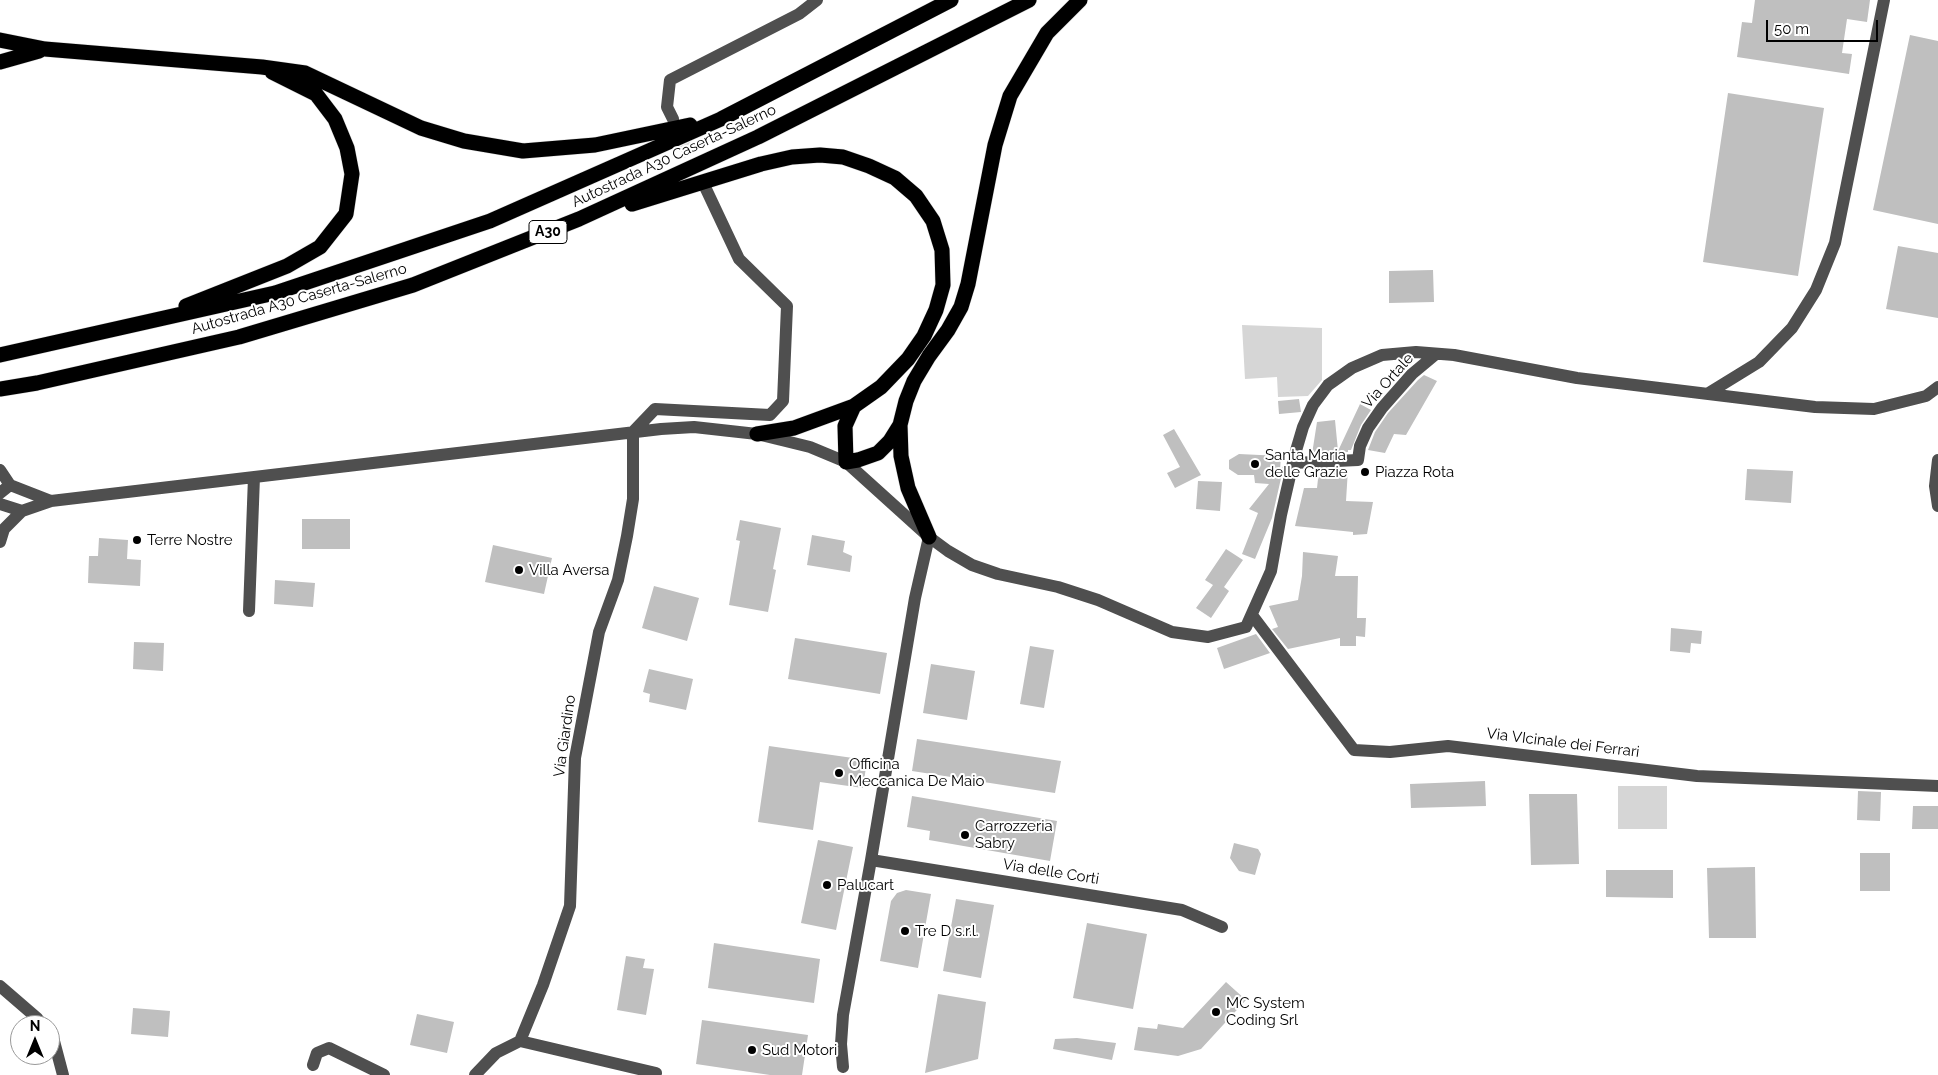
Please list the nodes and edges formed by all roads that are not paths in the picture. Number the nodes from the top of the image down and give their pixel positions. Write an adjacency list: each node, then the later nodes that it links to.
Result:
1 (817, 0): 10 (street)
2 (951, 0): 11 (highway, Autostrada A30 Caserta-Salerno / A30)
3 (1029, 0): 13 (highway, Autostrada A30 Caserta-Salerno / A30)
4 (1080, 0): 21 (highway)
5 (1884, 0): 19 (street)
6 (0, 40): 7 (highway)
7 (45, 50): 8 (highway); 9 (highway)
8 (0, 62)
9 (262, 67): 11 (highway); 14 (highway)
10 (673, 119)
11 (721, 119): 14 (highway, Autostrada A30 Caserta-Salerno / A30)
12 (706, 189): 22 (street)
13 (579, 220): 18 (highway, Autostrada A30 Caserta-Salerno / A30); 20 (highway)
14 (140, 325): 16 (highway, Autostrada A30 Caserta-Salerno / A30)
15 (1436, 354): 19 (street); 26 (street, Via Ortale); 26 (street)
16 (0, 355)
17 (1938, 387): 19 (street)
18 (0, 389)
19 (1707, 394)
20 (854, 406): 23 (highway); 25 (highway)
21 (900, 425): 25 (highway); 34 (highway)
22 (634, 432): 23 (street); 28 (street); 43 (street, Via Giardino)
23 (757, 434): 25 (street)
24 (1938, 460): 32 (street)
25 (846, 462): 34 (street)
26 (1293, 463): 37 (street)
27 (0, 470): 29 (street)
28 (254, 477): 30 (street); 36 (street)
29 (5, 489): 30 (street)
30 (50, 500): 33 (street)
31 (0, 504): 33 (street)
32 (1938, 506)
33 (22, 510): 35 (street)
34 (929, 537): 37 (street); 39 (street)
35 (0, 542)
36 (248, 611)
37 (1252, 614): 38 (street, Via VIcinale dei Ferrari)
38 (1938, 786)
39 (871, 860): 40 (street, Via delle Corti); 46 (street)
40 (1222, 927)
41 (0, 986): 42 (street)
42 (34, 1015)
43 (520, 1041): 47 (street); 50 (street)
44 (60, 1061): 48 (street)
45 (313, 1064): 49 (street)
46 (842, 1067)
47 (656, 1073)
48 (64, 1075)
49 (384, 1075)
50 (476, 1075)

